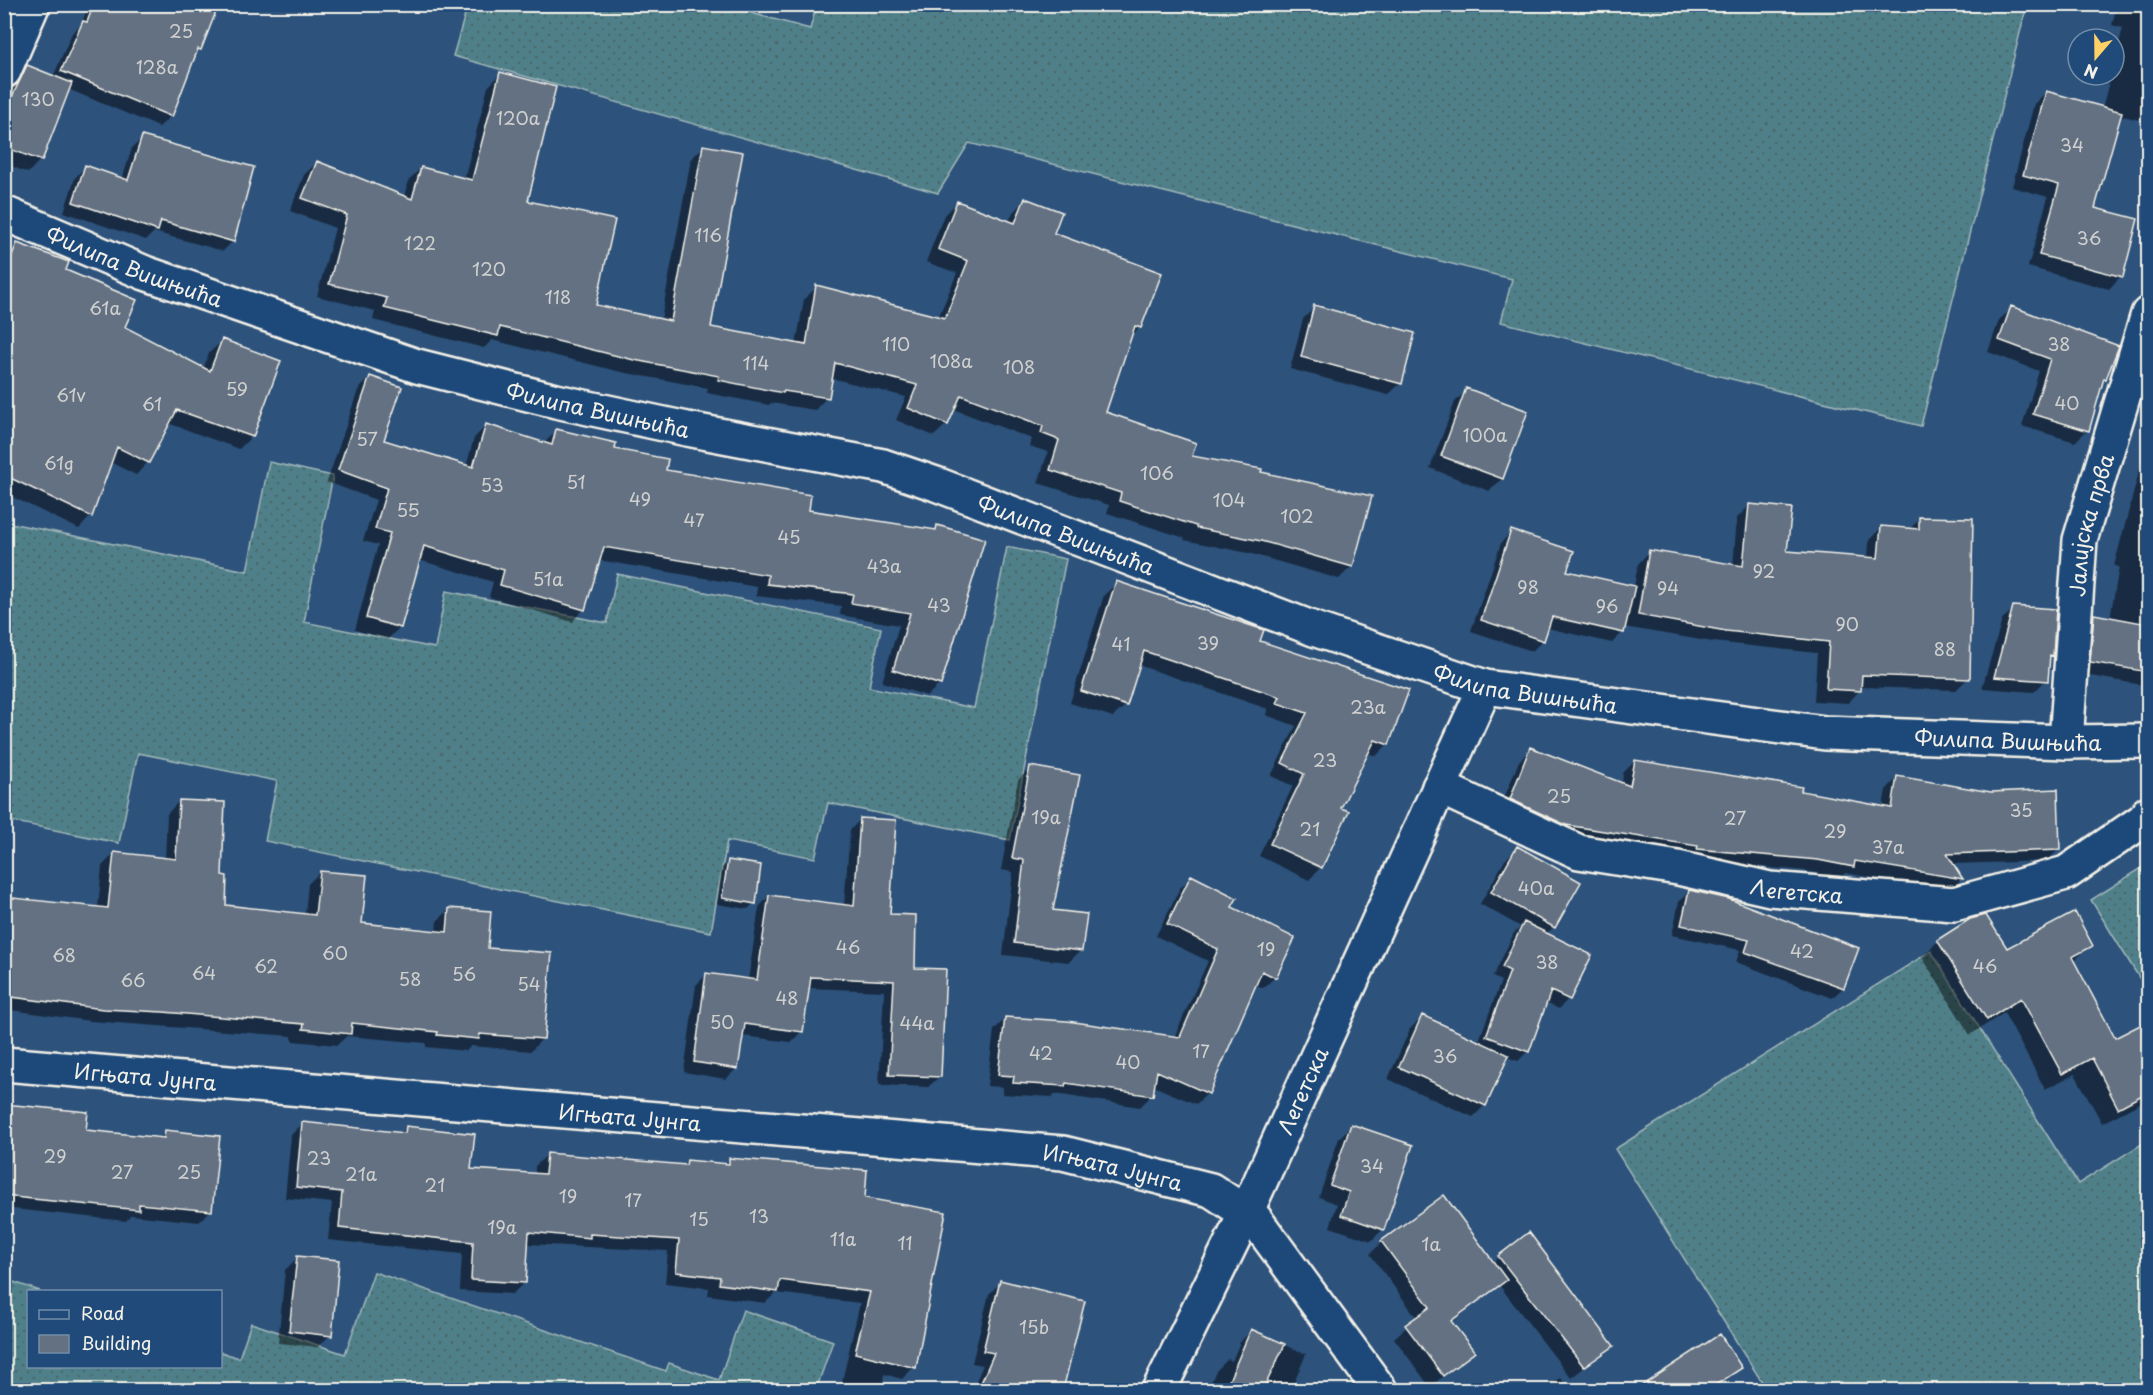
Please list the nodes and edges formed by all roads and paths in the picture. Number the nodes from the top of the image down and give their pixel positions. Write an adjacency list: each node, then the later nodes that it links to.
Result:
1 (33, 4): 2 (street)
2 (4, 71)
3 (4, 213): 5 (street, Филипа Вишњића)
4 (2148, 314): 6 (street, Јалијска прва)
5 (1485, 687): 6 (street, Филипа Вишњића); 8 (street, Легетска)
6 (2066, 741): 7 (street, Филипа Вишњића)
7 (2148, 741)
8 (1439, 787): 9 (street, Легетска); 11 (street, Легетска)
9 (2148, 813)
10 (4, 1064): 11 (street, Игњата Јунга)
11 (1246, 1213): 12 (street, Легетска); 13 (street, Игњата Јунга)
12 (1159, 1390)
13 (1380, 1390)

